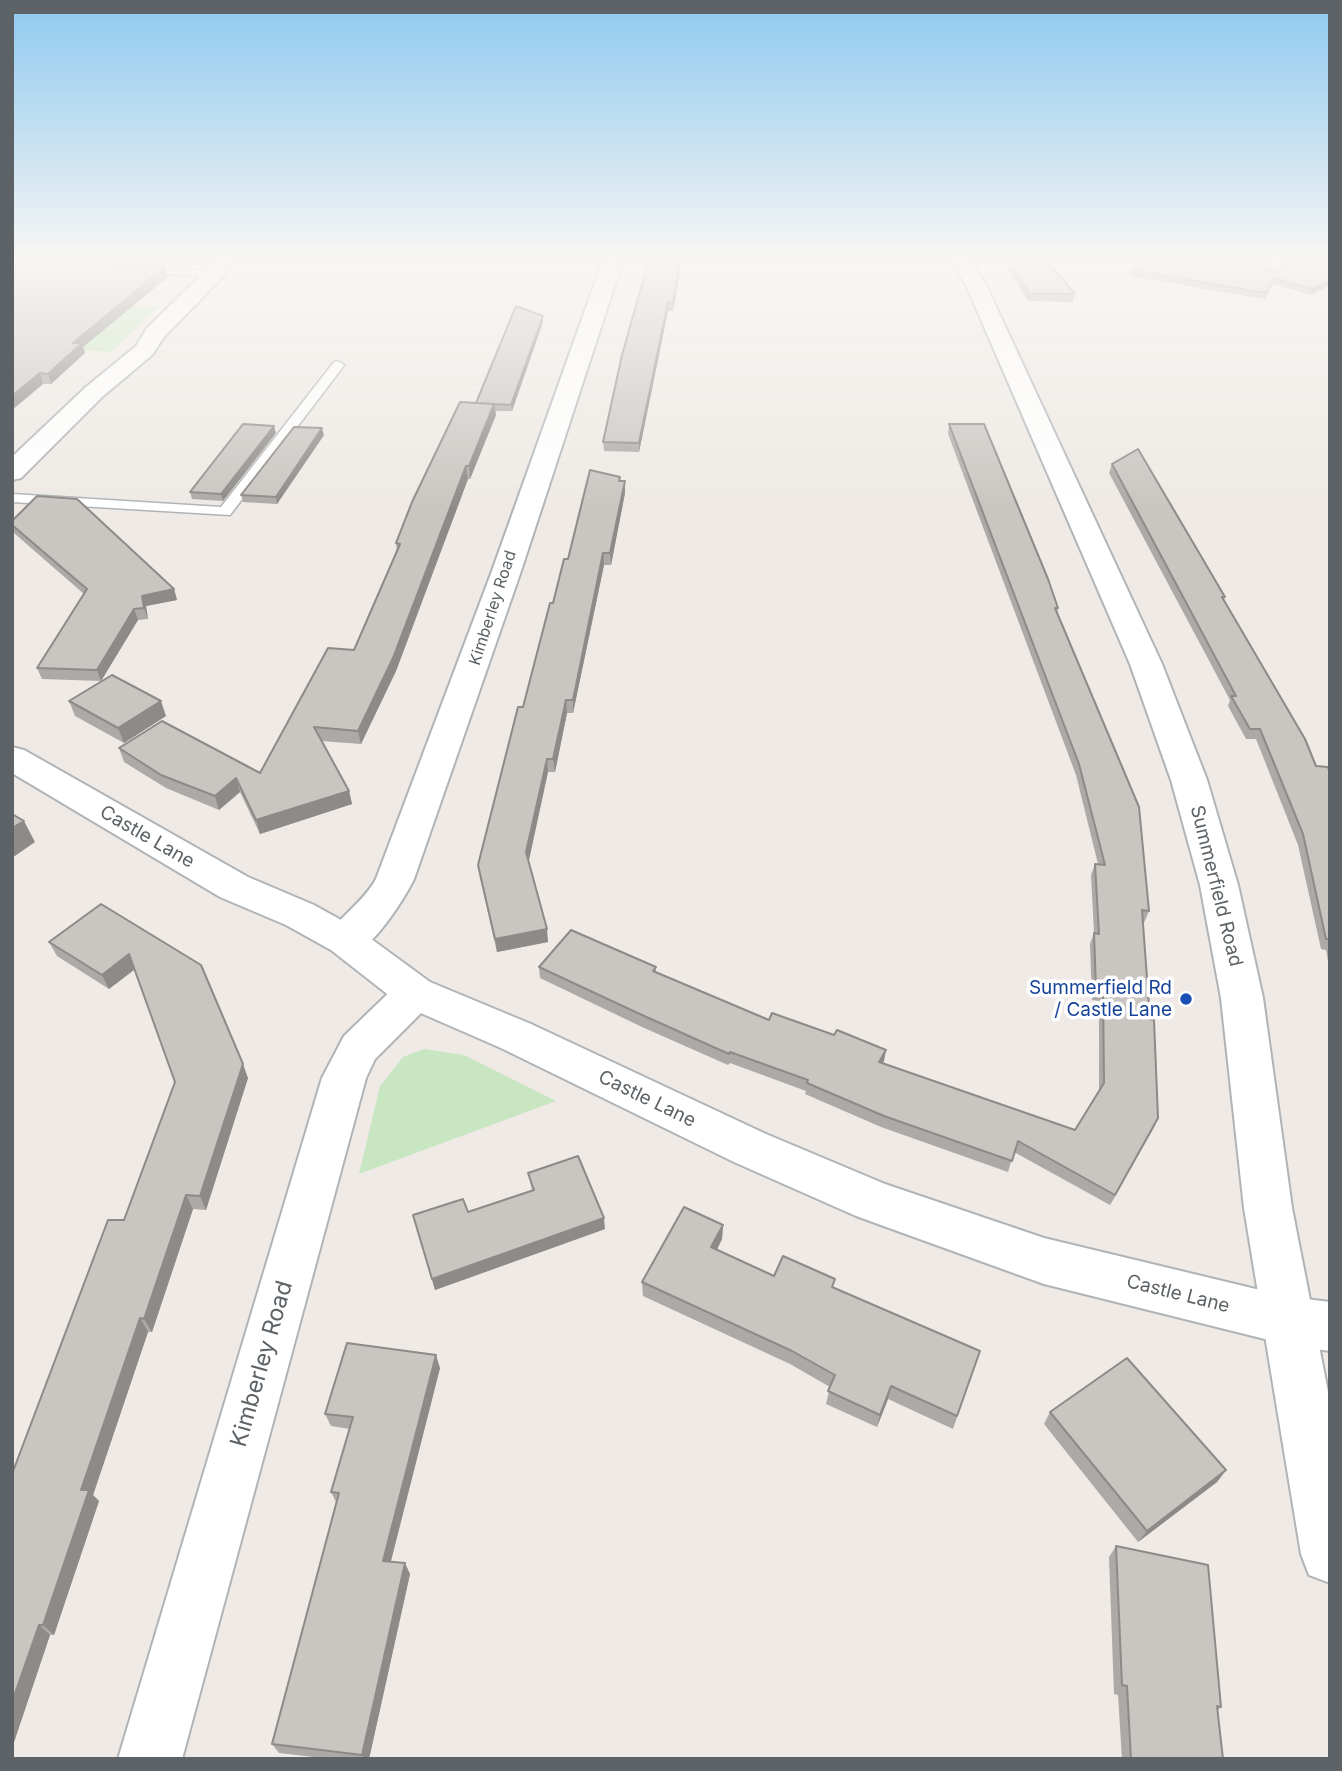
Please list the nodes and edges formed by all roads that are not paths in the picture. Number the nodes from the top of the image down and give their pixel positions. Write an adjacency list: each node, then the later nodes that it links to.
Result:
1 (149, 343): 5 (street)
2 (584, 343): 8 (street, Kimberley Road)
3 (1002, 343): 10 (street, Summerfield Road)
4 (338, 365): 6 (lane)
5 (12, 472)
6 (12, 498)
7 (12, 758): 8 (street, Castle Lane)
8 (345, 940): 9 (street, Castle Lane)
9 (415, 993): 10 (street, Castle Lane); 12 (street, Kimberley Road)
10 (1309, 1324): 11 (street, Summerfield Road)
11 (1330, 1554)
12 (150, 1759)

